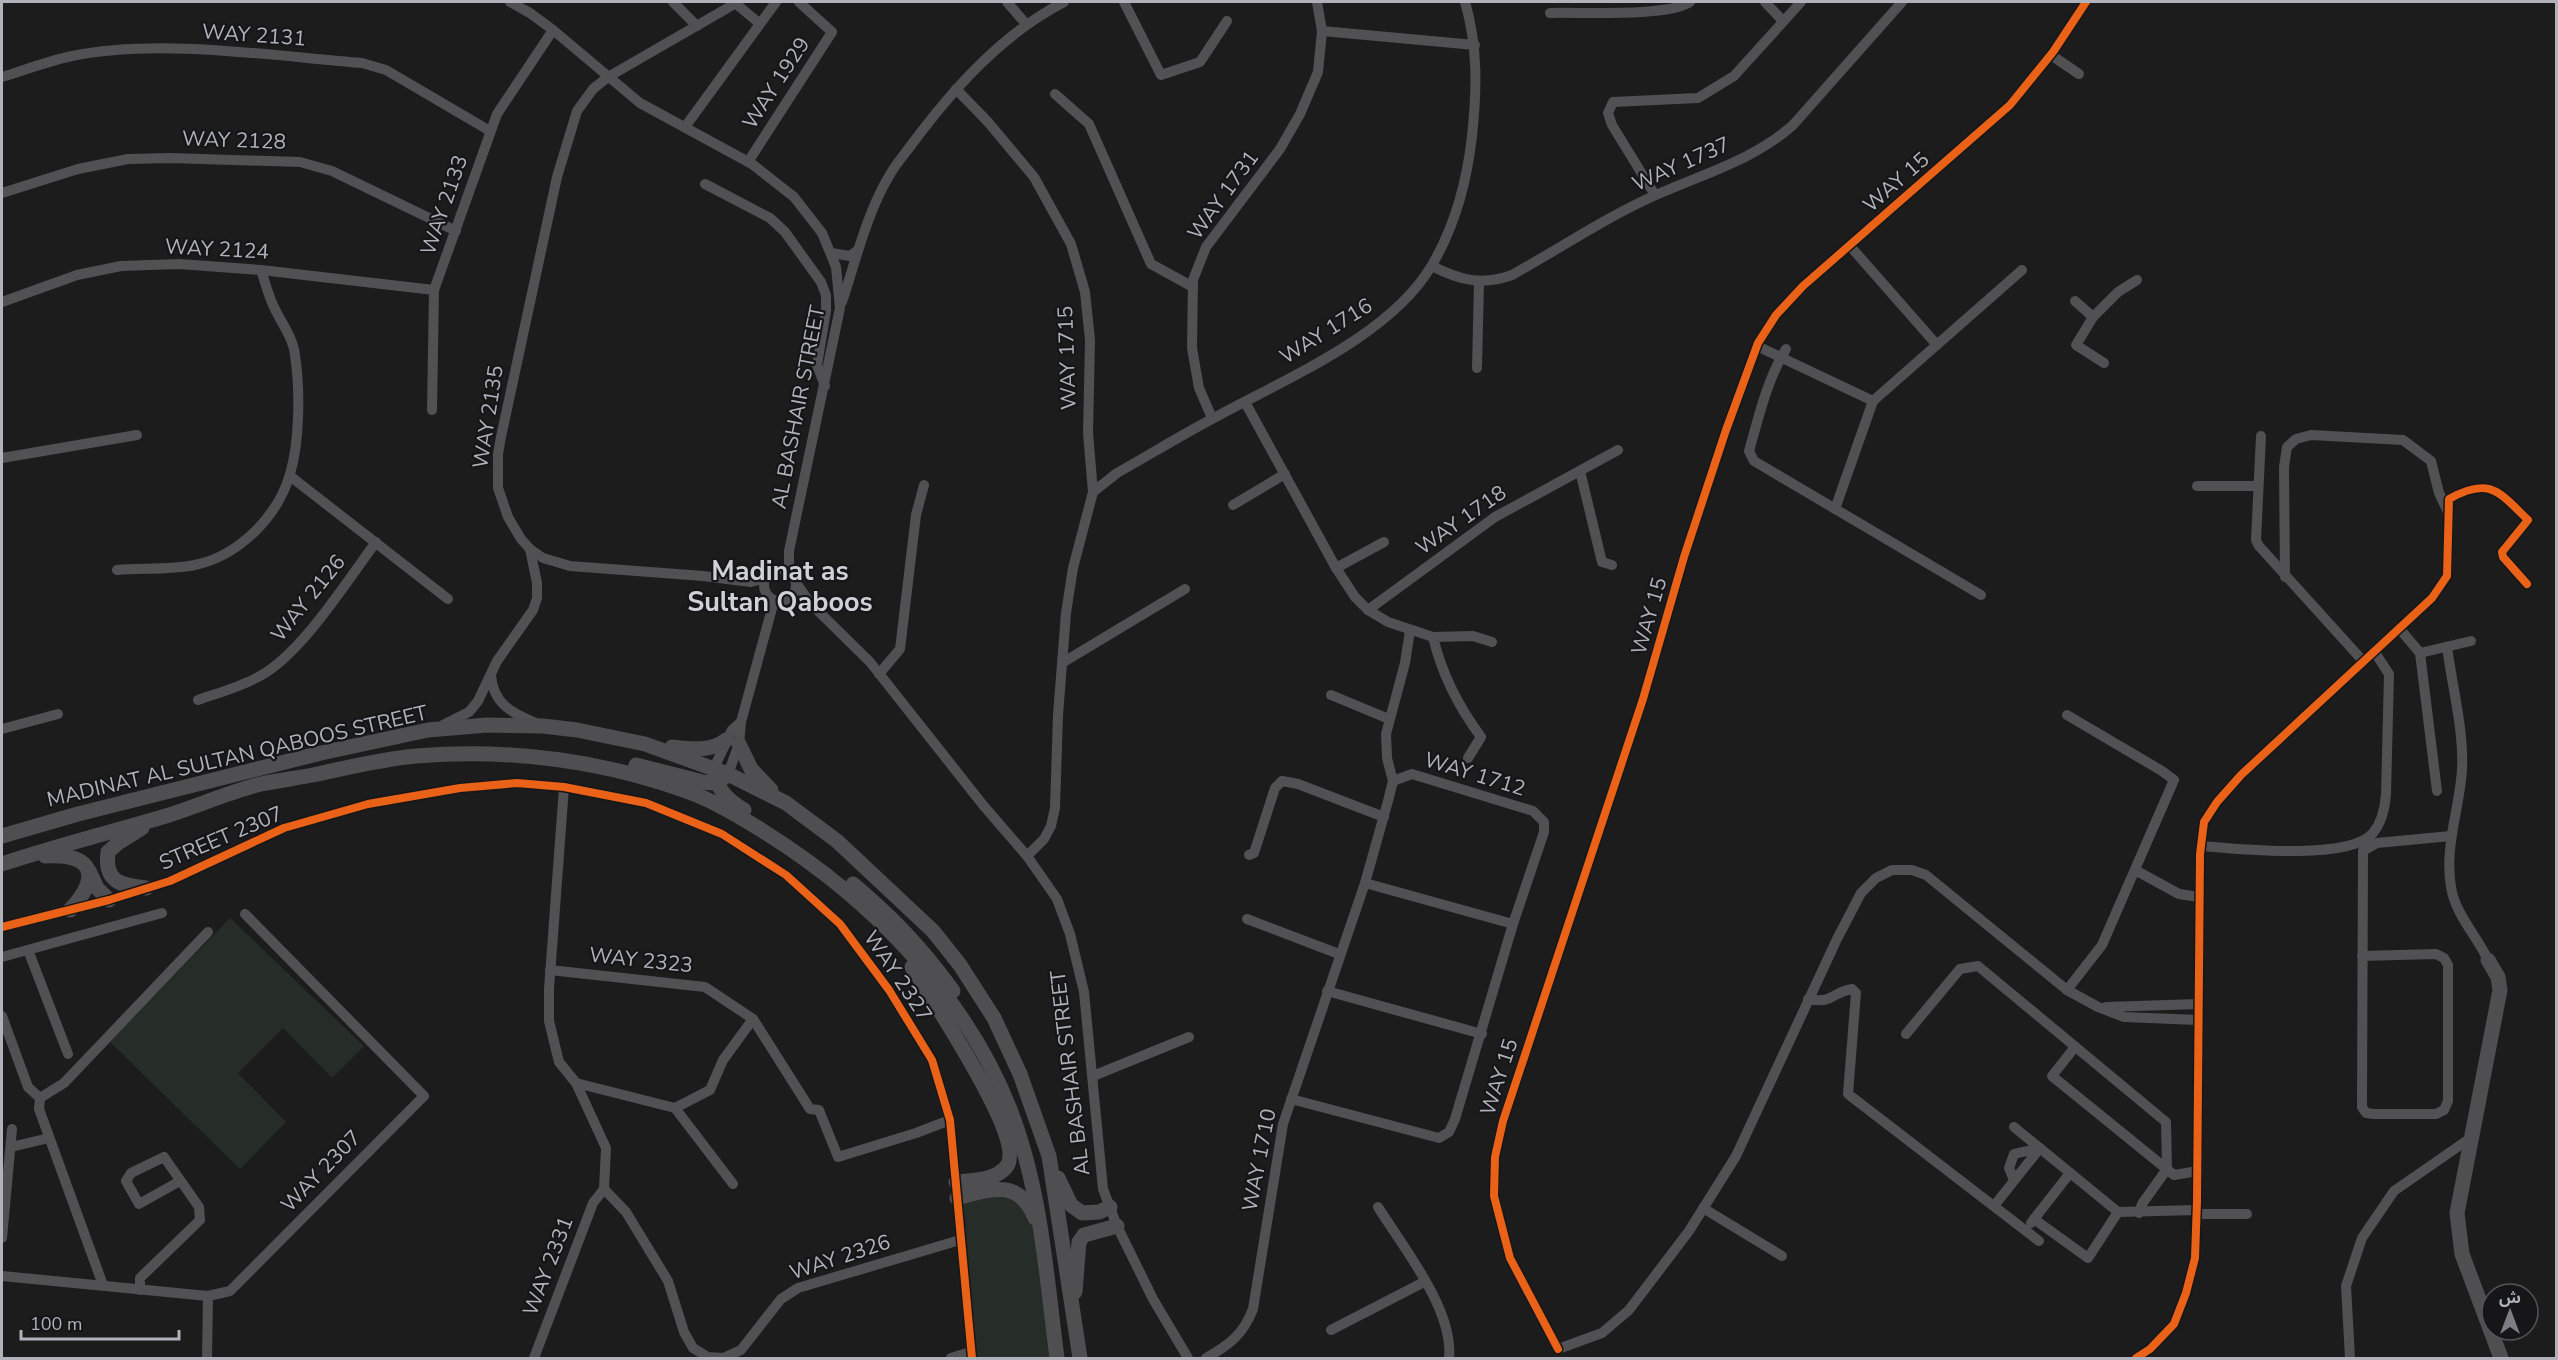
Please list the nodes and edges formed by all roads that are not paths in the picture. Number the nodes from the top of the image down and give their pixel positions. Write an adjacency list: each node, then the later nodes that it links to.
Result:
1 (510, 2): 22 (street, AL BASHAIR STREET)
2 (673, 2): 21 (street)
3 (736, 2): 19 (street); 21 (street)
4 (776, 2): 19 (street)
5 (799, 2): 33 (street, WAY 1929)
6 (1007, 2): 20 (street)
7 (1064, 2): 20 (street)
8 (1125, 2): 17 (street)
9 (1317, 2): 23 (street, WAY 1731)
10 (1465, 2): 24 (street, WAY 1716)
11 (1690, 2): 16 (street)
12 (1765, 2): 18 (street)
13 (1802, 2): 18 (street)
14 (1902, 2): 36 (street, WAY 1737)
15 (2086, 2): 25 (street, WAY 15)
16 (1550, 13)
17 (1227, 21)
18 (1783, 21): 36 (street)
19 (759, 23): 31 (street)
20 (1026, 24): 29 (street)
21 (696, 26): 28 (street)
22 (553, 30): 28 (street, AL BASHAIR STREET); 32 (street, WAY 2133)
23 (1322, 31): 24 (street); 46 (street, WAY 1731)
24 (1475, 45): 41 (street, WAY 1716)
25 (2051, 55): 26 (street); 38 (street, WAY 15)
26 (2079, 74)
27 (2, 77): 32 (street, WAY 2131)
28 (608, 77): 31 (street, AL BASHAIR STREET); 78 (street, WAY 2135)
29 (956, 89): 39 (street); 72 (street, WAY 1715)
30 (1055, 94): 46 (street)
31 (685, 127): 33 (street, AL BASHAIR STREET)
32 (490, 131): 37 (street, WAY 2133)
33 (748, 162): 40 (street, AL BASHAIR STREET)
34 (705, 184): 57 (street)
35 (2, 193): 37 (street, WAY 2128)
36 (1655, 195): 45 (street, WAY 1737)
37 (456, 231): 47 (street, WAY 2133)
38 (1850, 246): 52 (street); 53 (street, WAY 15)
39 (858, 250): 40 (street); 50 (street)
40 (831, 253): 50 (street, AL BASHAIR STREET)
41 (1432, 266): 45 (street, WAY 1737); 59 (street, WAY 1716)
42 (261, 270): 47 (street, WAY 2124); 49 (street, WAY 2124); 68 (street)
43 (2022, 270): 52 (street)
44 (2137, 280): 51 (street)
45 (1479, 282): 56 (street)
46 (1193, 287): 61 (street, WAY 1731)
47 (434, 290): 60 (street, WAY 2133)
48 (2075, 301): 51 (street)
49 (2, 302)
50 (840, 308): 57 (street, AL BASHAIR STREET)
51 (2093, 317): 55 (street)
52 (1937, 345): 58 (street)
53 (1757, 346): 54 (street); 211 (street, WAY 15)
54 (1783, 353): 58 (street); 74 (street)
55 (2104, 363)
56 (1477, 368)
57 (822, 380): 82 (street, AL BASHAIR STREET)
58 (1873, 400): 74 (street)
59 (1245, 402): 61 (street, WAY 1716); 67 (street)
60 (432, 410)
61 (1212, 418): 72 (street, WAY 1716)
62 (137, 435): 65 (street)
63 (2260, 436): 71 (street)
64 (1618, 450): 66 (street, WAY 1718)
65 (2, 458)
66 (1580, 471): 79 (street); 93 (street, WAY 1718)
67 (1285, 474): 73 (street); 80 (street)
68 (290, 476): 76 (street); 81 (street)
69 (924, 485): 104 (street)
70 (2197, 486): 71 (street)
71 (2258, 486): 83 (street)
72 (1093, 492): 103 (street, WAY 1715)
73 (1233, 505)
74 (1835, 509): 88 (street)
75 (2447, 510): 83 (street); 86 (street); 94 (street)
76 (376, 542): 89 (street); 107 (street, WAY 2126)
77 (1384, 542): 80 (street)
78 (530, 549): 84 (street, WAY 2135); 105 (street)
79 (1612, 565)
80 (1336, 568): 93 (street)
81 (117, 570)
82 (784, 570): 84 (street); 85 (street)
83 (2285, 577): 102 (street)
84 (764, 584): 91 (street)
85 (797, 584): 90 (street); 92 (street, AL BASHAIR STREET)
86 (2527, 585)
87 (1185, 589): 103 (street)
88 (1981, 596)
89 (448, 599)
90 (787, 600): 91 (street); 92 (street)
91 (774, 601): 114 (street)
92 (810, 603): 104 (street, AL BASHAIR STREET)
93 (1368, 610): 95 (street)
94 (2399, 628): 100 (street); 101 (street)
95 (1410, 630): 96 (street); 110 (street, WAY 1710)
96 (1433, 637): 98 (street); 117 (street)
97 (2472, 641): 99 (street)
98 (1492, 642)
99 (2447, 647): 101 (street); 126 (street)
100 (2374, 651): 102 (street); 127 (street)
101 (2420, 653): 121 (street)
102 (2363, 661): 127 (street)
103 (1062, 663): 129 (street, WAY 1715)
104 (879, 674): 129 (street, AL BASHAIR STREET)
105 (491, 675): 111 (street); 113 (street)
106 (1331, 695): 110 (street)
107 (198, 700)
108 (58, 714): 112 (street)
109 (2067, 715): 132 (street)
110 (1389, 718): 119 (street, WAY 1710)
111 (543, 726): 113 (main road, MADINAT AL SULTAN QABOOS STREET); 115 (main road, MADINAT AL SULTAN QABOOS STREET)
112 (2, 729)
113 (428, 730): 125 (main road, MADINAT AL SULTAN QABOOS STREET)
114 (733, 742): 115 (main road); 118 (street); 122 (main road)
115 (645, 744): 118 (main road, MADINAT AL SULTAN QABOOS STREET)
116 (452, 754): 118 (main road); 123 (main road, MADINAT AL SULTAN QABOOS STREET); 145 (main road, MADINAT AL SULTAN QABOOS STREET)
117 (1468, 759)
118 (720, 775): 122 (main road, MADINAT AL SULTAN QABOOS STREET); 169 (main road)
119 (1392, 781): 124 (street, WAY 1710); 142 (street, WAY 1712)
120 (564, 787): 135 (street, STREET 2307); 151 (street); 171 (street, WAY 2327)
121 (2437, 791)
122 (786, 803): 178 (main road, MADINAT AL SULTAN QABOOS STREET)
123 (167, 816): 130 (main road, MADINAT AL SULTAN QABOOS STREET); 135 (main road)
124 (1384, 817): 128 (street); 134 (street, WAY 1710)
125 (2, 836)
126 (2451, 836): 148 (street); 150 (street)
127 (2201, 846): 136 (street)
128 (1249, 855)
129 (1027, 856): 165 (street, AL BASHAIR STREET)
130 (21, 857): 131 (main road, MADINAT AL SULTAN QABOOS STREET); 133 (main road)
131 (2, 864)
132 (2135, 870): 136 (street); 152 (street)
133 (89, 871): 137 (main road); 138 (main road)
134 (1365, 883): 142 (street); 147 (street, WAY 1710)
135 (146, 888): 137 (street, STREET 2307)
136 (2199, 897): 155 (street)
137 (109, 900): 138 (street, STREET 2307)
138 (70, 910): 143 (street, STREET 2307)
139 (162, 914): 146 (street)
140 (245, 914): 208 (street, WAY 2307)
141 (1247, 919): 147 (street)
142 (1514, 924): 160 (street, WAY 1712)
143 (2, 927)
144 (208, 932): 167 (street)
145 (889, 932): 169 (main road, MADINAT AL SULTAN QABOOS STREET); 184 (main road)
146 (28, 950): 149 (street); 164 (street)
147 (1339, 954): 153 (street, WAY 1710)
148 (2362, 956): 148 (street)
149 (2, 957)
150 (2488, 960): 174 (main road)
151 (550, 970): 158 (street, WAY 2323); 166 (street)
152 (2067, 990): 154 (street); 156 (street)
153 (1327, 991): 160 (street); 168 (street, WAY 1710)
154 (1808, 999): 189 (street); 191 (street)
155 (2198, 1004): 156 (street); 159 (street)
156 (2098, 1007): 159 (street)
157 (2, 1016): 167 (street)
158 (753, 1019): 170 (street); 171 (street, WAY 2323)
159 (2198, 1020): 180 (street)
160 (1482, 1034): 168 (street, WAY 1712)
161 (1906, 1034): 163 (street)
162 (1189, 1037): 165 (street)
163 (2075, 1047): 179 (street); 179 (street)
164 (68, 1054)
165 (1093, 1076): 188 (street, AL BASHAIR STREET)
166 (576, 1083): 170 (street); 186 (street)
167 (40, 1098): 175 (street)
168 (1291, 1099): 219 (street, WAY 1710)
169 (1008, 1104): 202 (main road, MADINAT AL SULTAN QABOOS STREET)
170 (675, 1108): 185 (street)
171 (950, 1120): 184 (street, WAY 2327)
172 (2014, 1127): 177 (street)
173 (12, 1129): 176 (street)
174 (2472, 1137): 222 (street); 223 (main road)
175 (49, 1138): 176 (street); 206 (street)
176 (11, 1147): 199 (street)
177 (2040, 1148): 181 (street); 182 (street); 182 (street)
178 (1049, 1156): 188 (main road); 209 (main road, MADINAT AL SULTAN QABOOS STREET)
179 (2167, 1169): 180 (street); 194 (street)
180 (2198, 1172): 193 (street)
181 (2070, 1173): 192 (street); 196 (street)
182 (2014, 1180): 189 (street)
183 (180, 1181): 183 (street); 207 (street)
184 (956, 1182): 187 (street, WAY 2327)
185 (734, 1184)
186 (604, 1189): 200 (street, WAY 2326); 214 (street, WAY 2331)
187 (957, 1198): 200 (street, WAY 2327); 202 (main road)
188 (1110, 1206): 197 (street, AL BASHAIR STREET)
189 (1994, 1206): 198 (street)
190 (1378, 1207): 205 (street)
191 (1703, 1208): 203 (street); 211 (street)
192 (2118, 1212): 194 (street); 196 (street)
193 (2197, 1212): 194 (street); 195 (street); 221 (street)
194 (2139, 1213)
195 (2247, 1214)
196 (2034, 1219): 198 (street)
197 (1117, 1226): 209 (main road); 218 (street, AL BASHAIR STREET)
198 (2026, 1230): 201 (street)
199 (2, 1238)
200 (960, 1240): 212 (street, WAY 2327)
201 (2039, 1241)
202 (1044, 1243): 216 (main road, MADINAT AL SULTAN QABOOS STREET)
203 (1782, 1256)
204 (2, 1276): 206 (street, WAY 2307)
205 (1424, 1282): 210 (street); 220 (street)
206 (103, 1285): 207 (street, WAY 2307)
207 (140, 1290): 208 (street, WAY 2307)
208 (208, 1296): 213 (street)
209 (1073, 1316): 217 (main road, MADINAT AL SULTAN QABOOS STREET)
210 (1331, 1330)
211 (1557, 1354)
212 (971, 1355): 215 (street)
213 (207, 1359)
214 (534, 1359)
215 (951, 1359)
216 (1058, 1359)
217 (1080, 1359)
218 (1188, 1359)
219 (1206, 1359)
220 (1449, 1359)
221 (2136, 1359)
222 (2350, 1359)
223 (2501, 1359)

